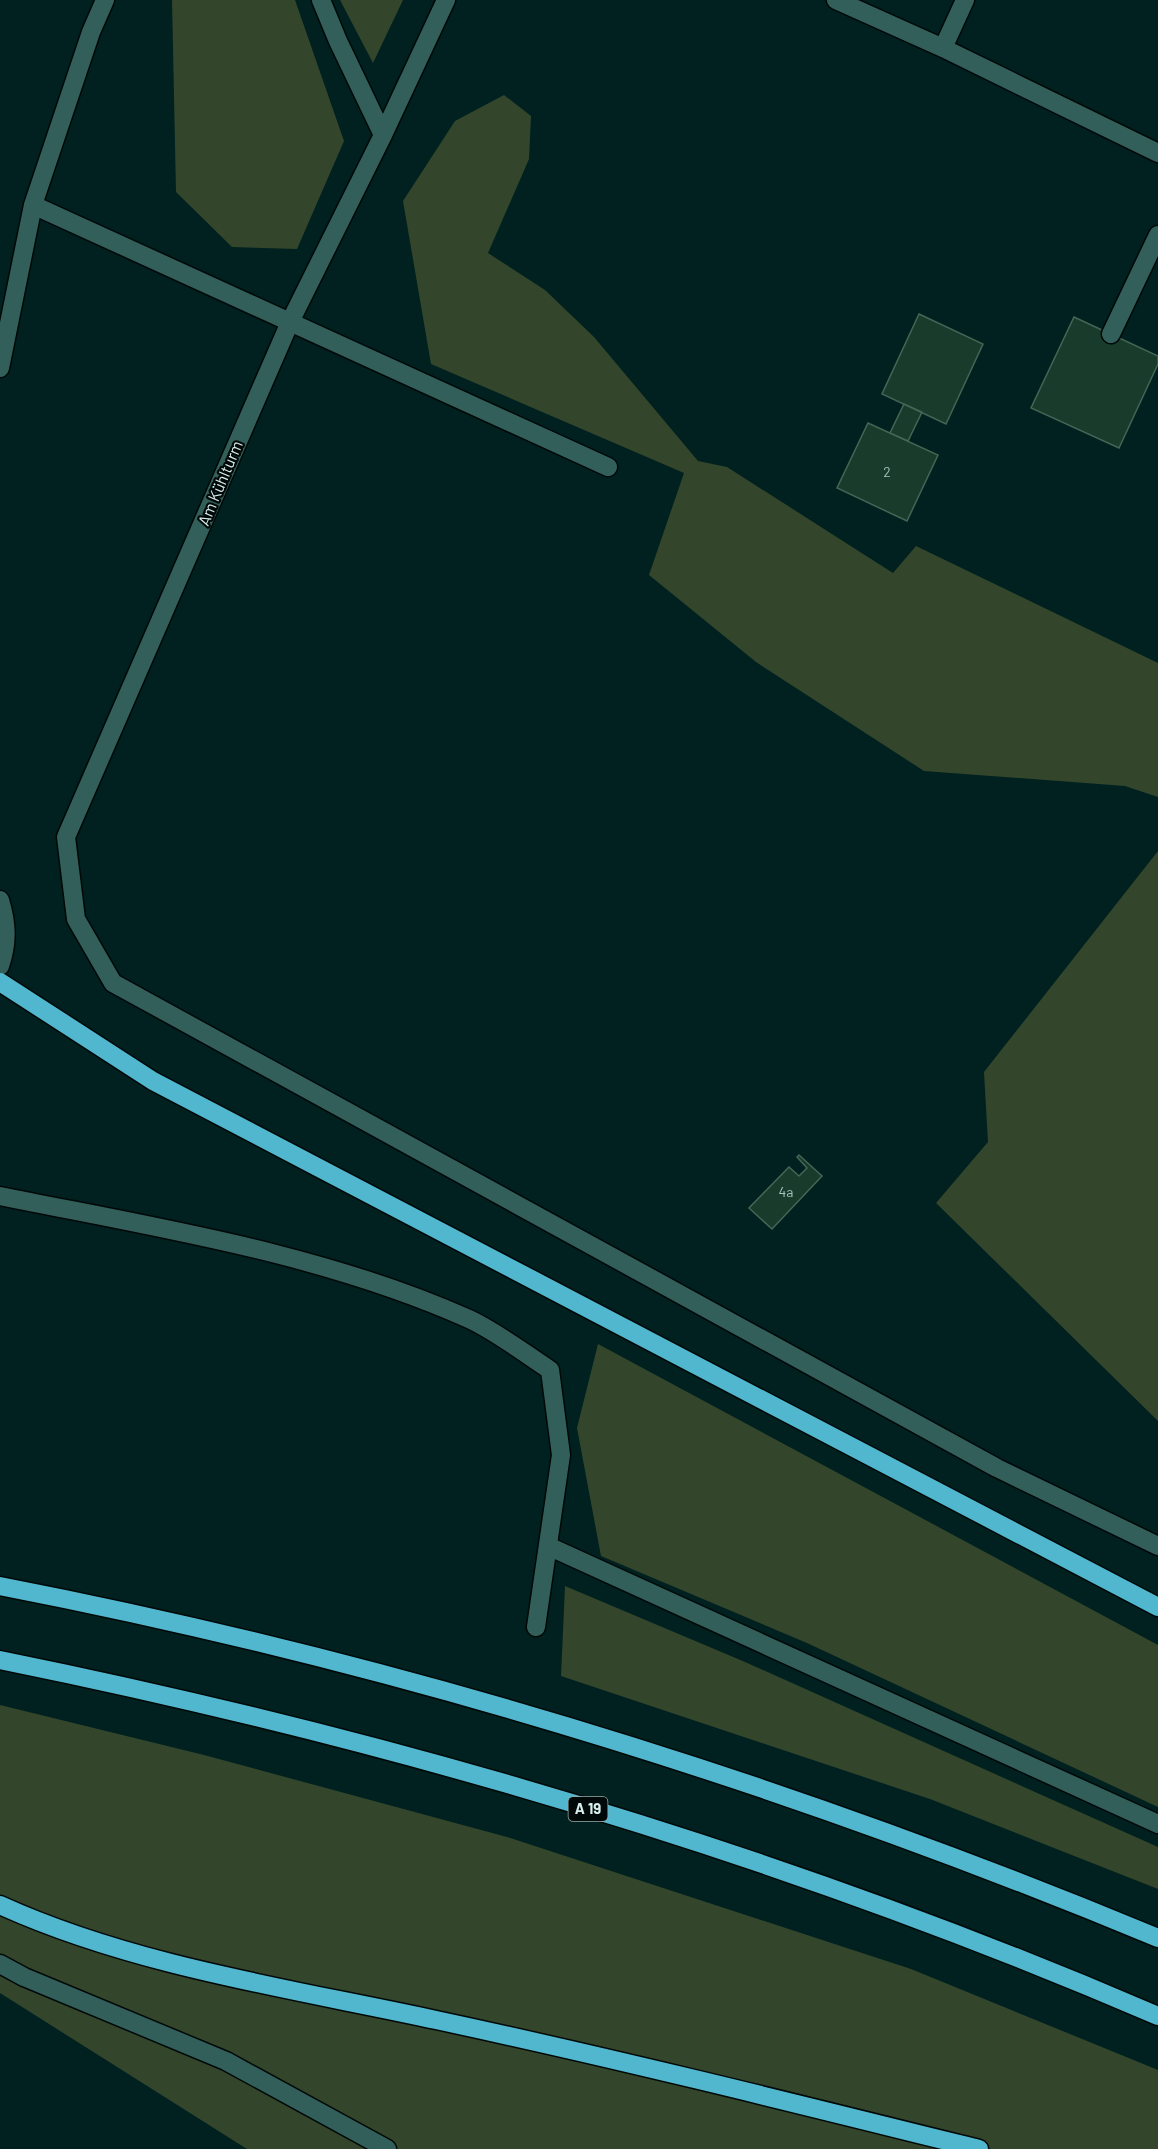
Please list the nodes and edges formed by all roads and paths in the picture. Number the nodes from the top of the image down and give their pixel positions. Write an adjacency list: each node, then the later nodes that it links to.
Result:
1 (105, 0): 9 (street)
2 (321, 0): 7 (street)
3 (446, 0): 7 (street, Am Kühlturm)
4 (836, 0): 6 (street)
5 (964, 0): 6 (street)
6 (943, 48): 8 (street)
7 (383, 135): 11 (street, Am Kühlturm)
8 (1158, 153)
9 (33, 205): 11 (street); 13 (street)
10 (1158, 235): 12 (street)
11 (290, 322): 14 (street); 20 (street, Am Kühlturm)
12 (1111, 334)
13 (0, 368)
14 (608, 467)
15 (0, 900): 16 (street)
16 (0, 966)
17 (0, 981): 22 (highway)
18 (0, 1196): 19 (street)
19 (548, 1546): 23 (street); 25 (street)
20 (1158, 1546)
21 (0, 1586): 27 (highway)
22 (1158, 1607)
23 (536, 1627)
24 (0, 1660): 29 (highway, A 19)
25 (1158, 1824)
26 (0, 1905): 31 (highway)
27 (1158, 1938)
28 (0, 1964): 30 (street)
29 (1158, 2016)
30 (387, 2149)
31 (979, 2149)

